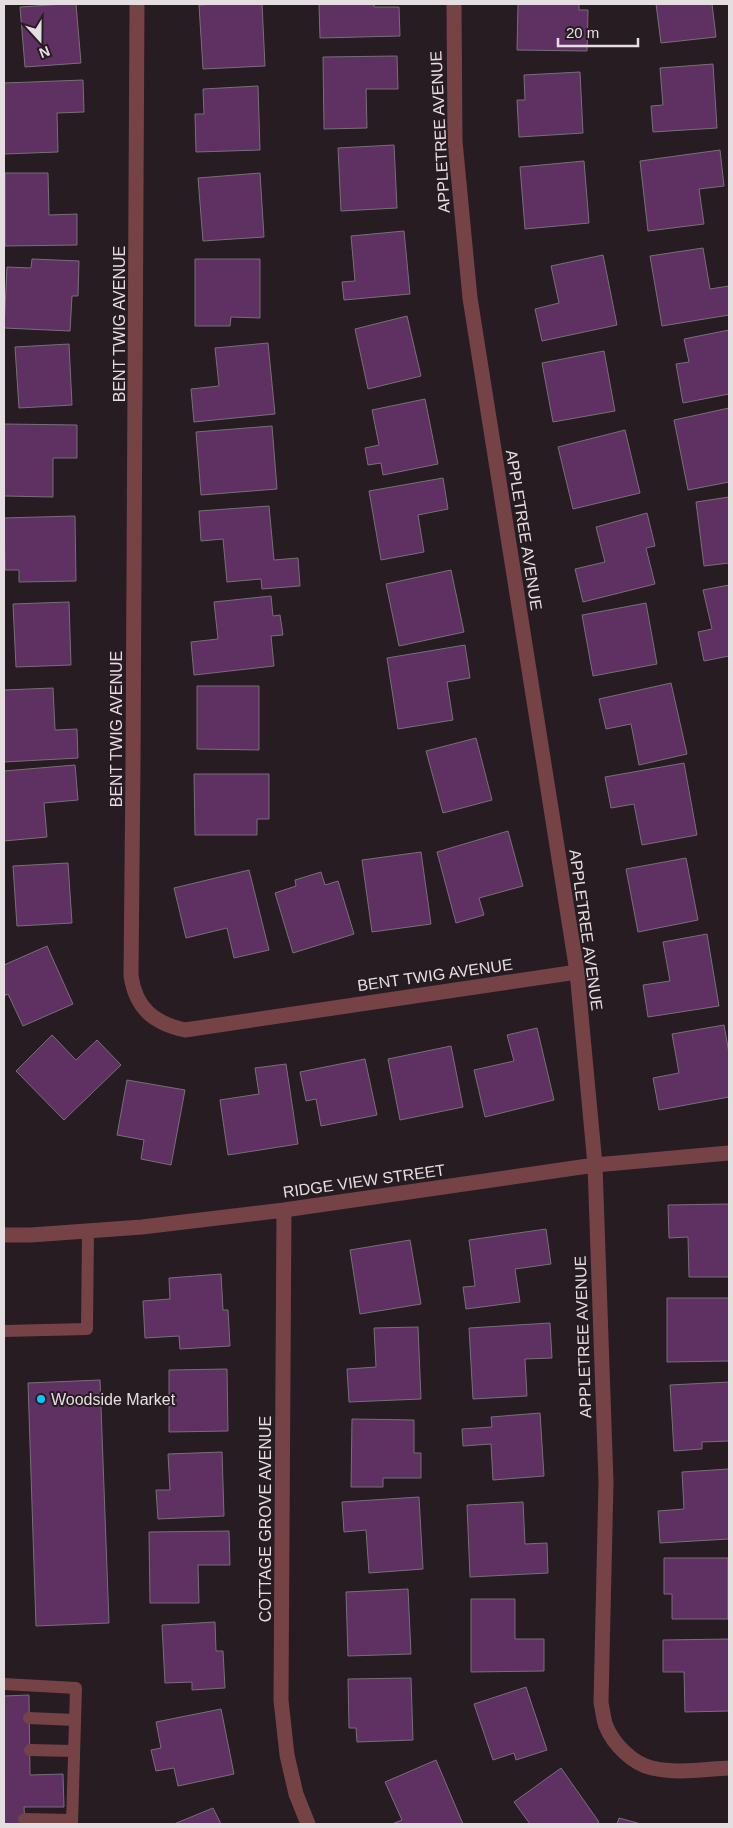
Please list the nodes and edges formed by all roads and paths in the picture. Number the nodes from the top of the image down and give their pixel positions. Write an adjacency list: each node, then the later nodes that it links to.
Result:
1 (137, 4): 3 (street, BENT TWIG AVENUE)
2 (454, 4): 3 (street, APPLETREE AVENUE)
3 (576, 972): 5 (street, APPLETREE AVENUE)
4 (729, 1153): 5 (street, RIDGE VIEW STREET)
5 (595, 1165): 6 (street, RIDGE VIEW STREET); 15 (street, APPLETREE AVENUE)
6 (284, 1210): 7 (street, RIDGE VIEW STREET); 18 (street, COTTAGE GROVE AVENUE)
7 (88, 1231): 8 (street, RIDGE VIEW STREET); 9 (lane)
8 (4, 1235)
9 (4, 1330)
10 (4, 1684): 12 (lane)
11 (30, 1718): 12 (lane)
12 (75, 1720): 14 (lane)
13 (30, 1750): 14 (lane)
14 (74, 1752): 17 (lane)
15 (729, 1768)
16 (24, 1819): 17 (lane)
17 (72, 1822)
18 (308, 1824)

